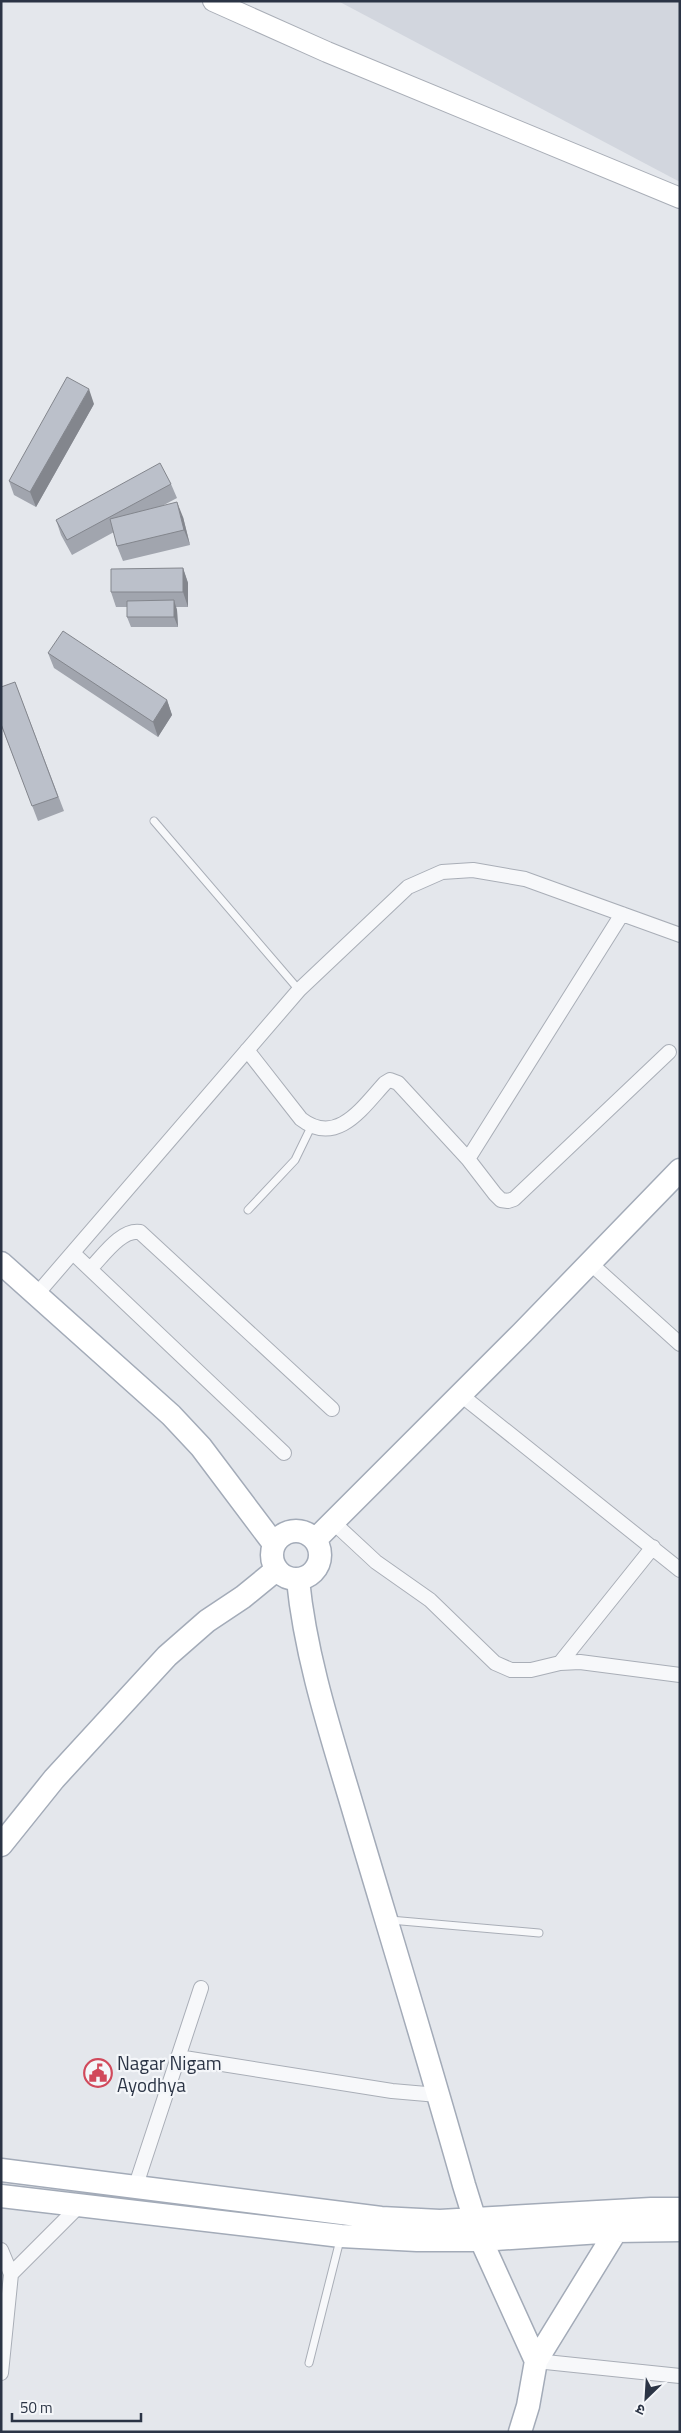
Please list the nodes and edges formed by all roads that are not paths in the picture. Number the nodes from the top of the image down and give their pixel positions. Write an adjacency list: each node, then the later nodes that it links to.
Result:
1 (213, 1): 2 (street)
2 (680, 198)
3 (154, 821): 6 (lane)
4 (622, 914): 5 (street); 6 (street); 10 (street)
5 (680, 935)
6 (299, 990): 7 (street)
7 (247, 1050): 9 (street); 13 (street)
8 (670, 1052): 10 (street)
9 (311, 1126): 10 (street); 12 (lane)
10 (468, 1160)
11 (680, 1170): 15 (main road)
12 (248, 1210)
13 (73, 1253): 16 (street); 17 (street)
14 (1, 1263): 17 (main road)
15 (590, 1263): 18 (street); 19 (main road)
16 (90, 1269): 20 (street); 21 (street)
17 (37, 1294): 24 (main road)
18 (680, 1344)
19 (461, 1394): 22 (main road); 25 (street)
20 (332, 1409)
21 (284, 1453)
22 (334, 1523): 23 (main road); 29 (street)
23 (316, 1540): 24 (main road); 28 (main road)
24 (274, 1544): 26 (main road)
25 (653, 1547): 27 (street); 29 (street)
26 (276, 1570): 28 (main road); 31 (main road)
27 (680, 1570)
28 (298, 1580): 32 (main road)
29 (560, 1662): 30 (street)
30 (680, 1676)
31 (1, 1845)
32 (386, 1920): 33 (lane); 36 (main road)
33 (539, 1933)
34 (201, 1988): 35 (street)
35 (178, 2057): 36 (street); 38 (street)
36 (438, 2095): 42 (main road)
37 (1, 2170): 38 (main road)
38 (135, 2188): 42 (main road)
39 (1, 2196): 40 (main road)
40 (79, 2206): 45 (main road); 48 (street)
41 (680, 2209): 43 (main road)
42 (474, 2218): 43 (main road); 46 (main road)
43 (615, 2221): 44 (main road); 46 (main road); 49 (main road)
44 (680, 2230)
45 (341, 2236): 46 (main road); 50 (lane)
46 (481, 2240): 49 (main road)
47 (1, 2250): 48 (street)
48 (11, 2274): 51 (street)
49 (536, 2361): 52 (street); 53 (main road)
50 (309, 2363)
51 (1, 2373)
52 (680, 2376)
53 (520, 2432)

